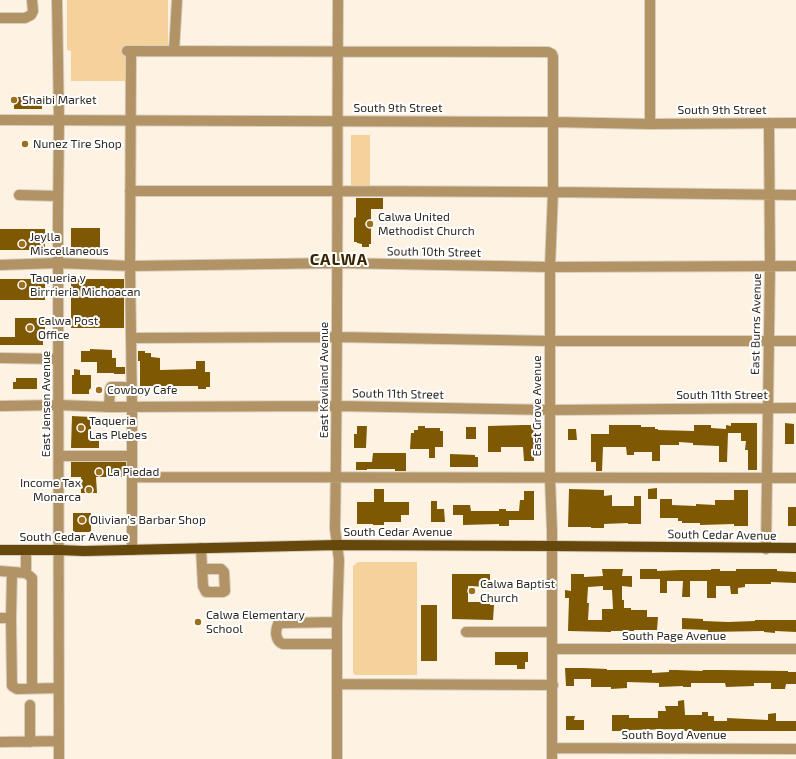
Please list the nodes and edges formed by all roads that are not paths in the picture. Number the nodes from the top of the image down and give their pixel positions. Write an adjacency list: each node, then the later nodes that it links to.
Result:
1 (32, 0): 6 (street)
2 (57, 0): 10 (street, East Jensen Avenue)
3 (177, 0): 7 (street)
4 (338, 0): 8 (street, East Kaviland Avenue)
5 (650, 0): 16 (street)
6 (0, 18)
7 (174, 51): 8 (street); 11 (street)
8 (338, 52): 12 (street, East Kaviland Avenue); 13 (street, East Grove Avenue)
9 (0, 120): 10 (street, South 9th Street)
10 (59, 120): 11 (street, South 9th Street); 23 (street, East Jensen Avenue)
11 (131, 120): 12 (street, South 9th Street); 18 (street)
12 (337, 121): 13 (street, South 9th Street); 17 (street, East Kaviland Avenue)
13 (552, 122): 16 (street, South 9th Street); 19 (street, East Grove Avenue)
14 (769, 123): 15 (street, South 9th Street); 16 (street, South 9th Street); 21 (street, East Burns Avenue)
15 (796, 123)
16 (650, 124)
17 (338, 191): 18 (street); 19 (street); 25 (street, East Kaviland Avenue)
18 (130, 192): 27 (street)
19 (552, 192): 21 (street); 30 (street, East Grove Avenue)
20 (19, 195): 23 (street)
21 (770, 195): 22 (street); 28 (street, East Burns Avenue)
22 (796, 195)
23 (58, 196): 24 (street, East Jensen Avenue)
24 (58, 263): 26 (street, South 10th Street); 27 (street, South 10th Street); 37 (street, East Jensen Avenue)
25 (338, 263): 27 (street, South 10th Street); 30 (street, South 10th Street); 31 (street, East Kaviland Avenue)
26 (0, 265)
27 (130, 266): 32 (street)
28 (770, 266): 29 (street, South 10th Street); 30 (street, South 10th Street); 34 (street, East Burns Avenue)
29 (796, 266)
30 (550, 267): 33 (street, East Grove Avenue)
31 (337, 337): 32 (street); 33 (street); 41 (street, East Kaviland Avenue)
32 (131, 338): 43 (street)
33 (550, 341): 34 (street); 46 (street, East Grove Avenue)
34 (769, 341): 35 (street); 44 (street, East Burns Avenue)
35 (796, 341)
36 (0, 358): 37 (street)
37 (58, 359): 39 (street, East Jensen Avenue)
38 (124, 387): 42 (street)
39 (59, 405): 40 (street, South 11th Street); 42 (street, South 11th Street); 47 (street, East Jensen Avenue)
40 (0, 406)
41 (337, 406): 43 (street, South 11th Street); 46 (street, South 11th Street); 50 (street, East Kaviland Avenue)
42 (109, 407): 43 (street, South 11th Street)
43 (132, 407): 48 (street)
44 (768, 408): 45 (street, South 11th Street); 46 (street, South 11th Street); 52 (street, East Burns Avenue)
45 (796, 408)
46 (550, 410): 51 (street, East Grove Avenue)
47 (59, 456): 48 (street); 61 (street, East Jensen Avenue)
48 (132, 456): 49 (street)
49 (132, 477): 50 (street); 62 (street)
50 (336, 477): 51 (street); 54 (street, East Kaviland Avenue)
51 (550, 478): 52 (street); 55 (street, East Grove Avenue)
52 (767, 478): 53 (street); 58 (street, East Burns Avenue)
53 (796, 478)
54 (338, 545): 55 (main road, South Cedar Avenue); 56 (main road, South Cedar Avenue); 69 (street, East Kaviland Avenue)
55 (552, 546): 58 (main road, South Cedar Avenue); 71 (street, East Grove Avenue)
56 (201, 548): 62 (main road, South Cedar Avenue); 63 (street)
57 (796, 548): 58 (main road, South Cedar Avenue)
58 (766, 549)
59 (0, 550): 60 (main road, South Cedar Avenue)
60 (26, 550): 61 (main road, South Cedar Avenue); 66 (street)
61 (59, 550): 62 (main road, South Cedar Avenue); 78 (street, East Jensen Avenue)
62 (132, 550)
63 (202, 569)
64 (0, 571): 65 (street)
65 (12, 572): 66 (street); 68 (street)
66 (26, 572): 77 (street)
67 (0, 618): 68 (street)
68 (11, 618): 77 (street)
69 (336, 622): 72 (street, East Kaviland Avenue); 72 (street)
70 (466, 632): 71 (street)
71 (552, 632): 73 (street, East Grove Avenue)
72 (337, 644): 75 (street, East Kaviland Avenue)
73 (552, 649): 74 (street, South Page Avenue); 76 (street, East Grove Avenue)
74 (796, 649)
75 (337, 684): 76 (street); 86 (street, East Kaviland Avenue)
76 (553, 686): 83 (street, East Grove Avenue)
77 (32, 688): 78 (street)
78 (59, 688): 80 (street, East Jensen Avenue)
79 (30, 705): 82 (street)
80 (59, 741): 82 (street); 85 (street, East Jensen Avenue)
81 (0, 742): 82 (street)
82 (30, 742)
83 (552, 748): 84 (street, South Boyd Avenue); 87 (street, East Grove Avenue)
84 (796, 749)
85 (59, 759)
86 (337, 759)
87 (552, 759)

